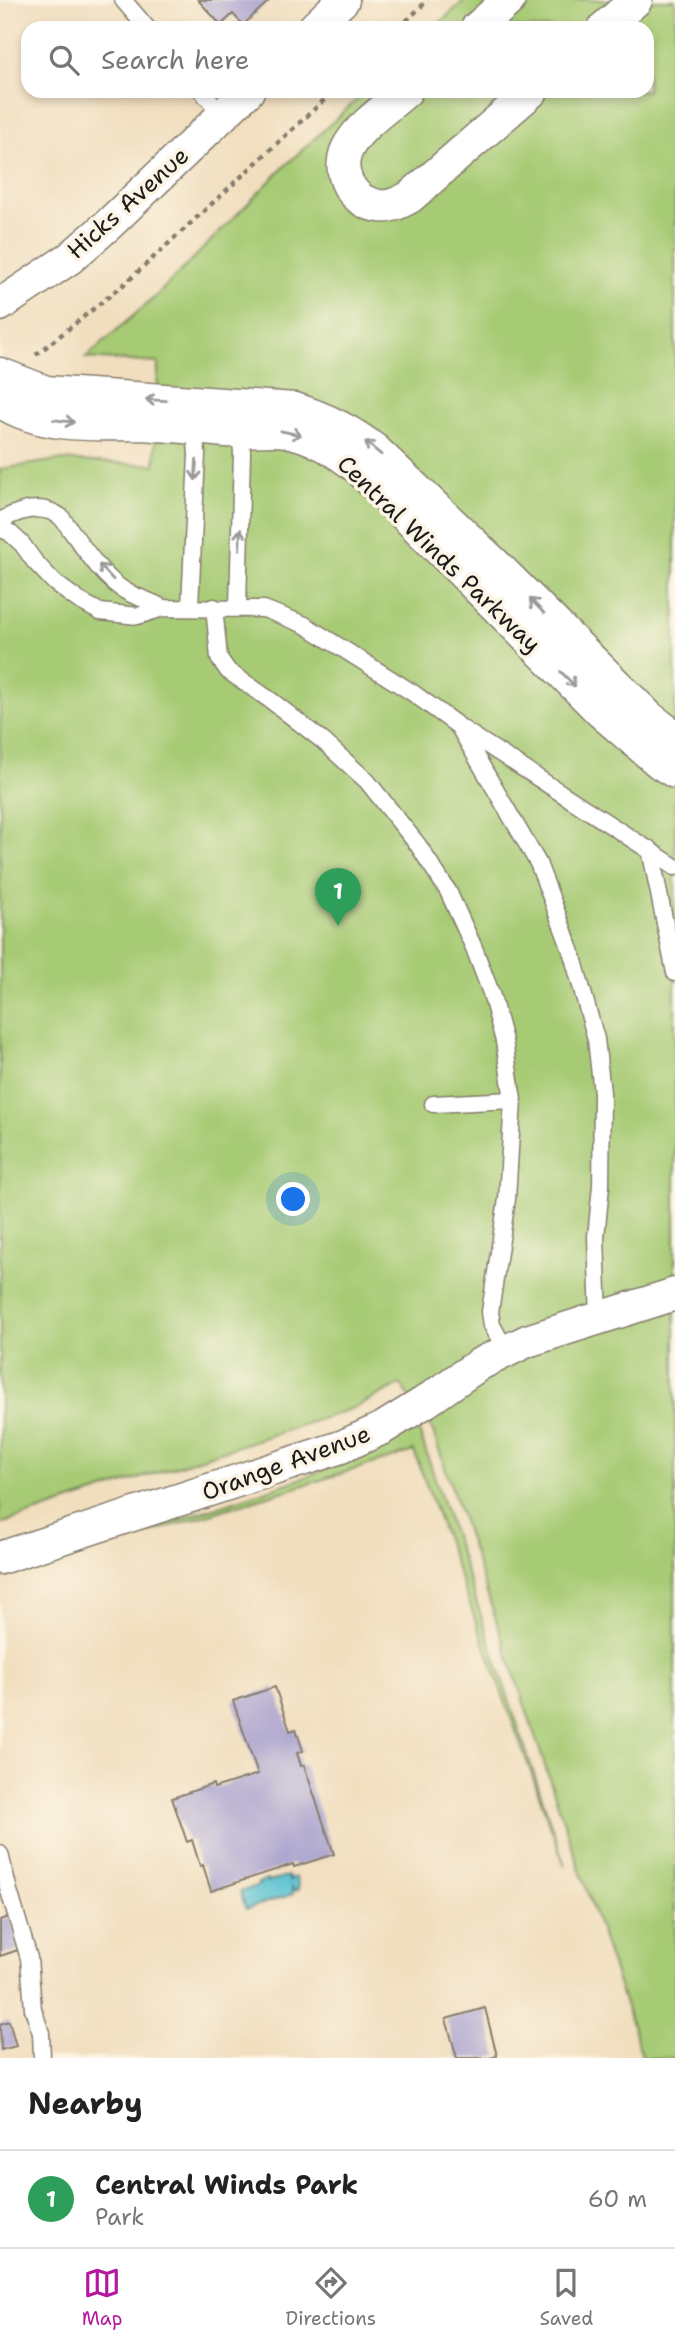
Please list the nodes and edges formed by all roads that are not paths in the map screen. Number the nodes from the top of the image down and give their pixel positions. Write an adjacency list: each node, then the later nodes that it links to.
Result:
1 (122, 0): 5 (lane)
2 (343, 0): 6 (street)
3 (509, 0): 7 (street)
4 (636, 0): 8 (street)
5 (141, 21)
6 (321, 21)
7 (485, 21)
8 (612, 21)
9 (208, 98): 13 (lane)
10 (241, 98): 13 (street, Hicks Avenue)
11 (398, 98): 12 (street)
12 (524, 98)
13 (223, 116): 14 (street, Hicks Avenue)
14 (0, 305)
15 (0, 374): 17 (street, Central Winds Parkway, one-way to 15)
16 (0, 401): 17 (street, Central Winds Parkway, one-way to 17)
17 (194, 415): 18 (street, Central Winds Parkway); 21 (lane, one-way to 21)
18 (240, 418): 23 (lane, one-way to 18); 26 (street, Central Winds Parkway, one-way to 18); 27 (street, Central Winds Parkway, one-way to 27)
19 (0, 521): 24 (lane, one-way to 19)
20 (0, 528): 24 (lane)
21 (190, 607): 22 (lane); 24 (lane)
22 (214, 607): 23 (lane); 31 (lane)
23 (238, 607): 25 (lane)
24 (163, 608)
25 (459, 727): 28 (lane); 34 (lane)
26 (675, 737)
27 (675, 772)
28 (650, 849): 29 (lane); 30 (lane)
29 (675, 867)
30 (675, 973)
31 (513, 1100): 32 (lane); 35 (lane)
32 (433, 1104)
33 (675, 1294): 34 (street, Orange Avenue)
34 (599, 1318): 35 (street, Orange Avenue)
35 (506, 1351): 36 (street, Orange Avenue)
36 (0, 1558)
37 (0, 1854): 38 (lane)
38 (42, 2058)

